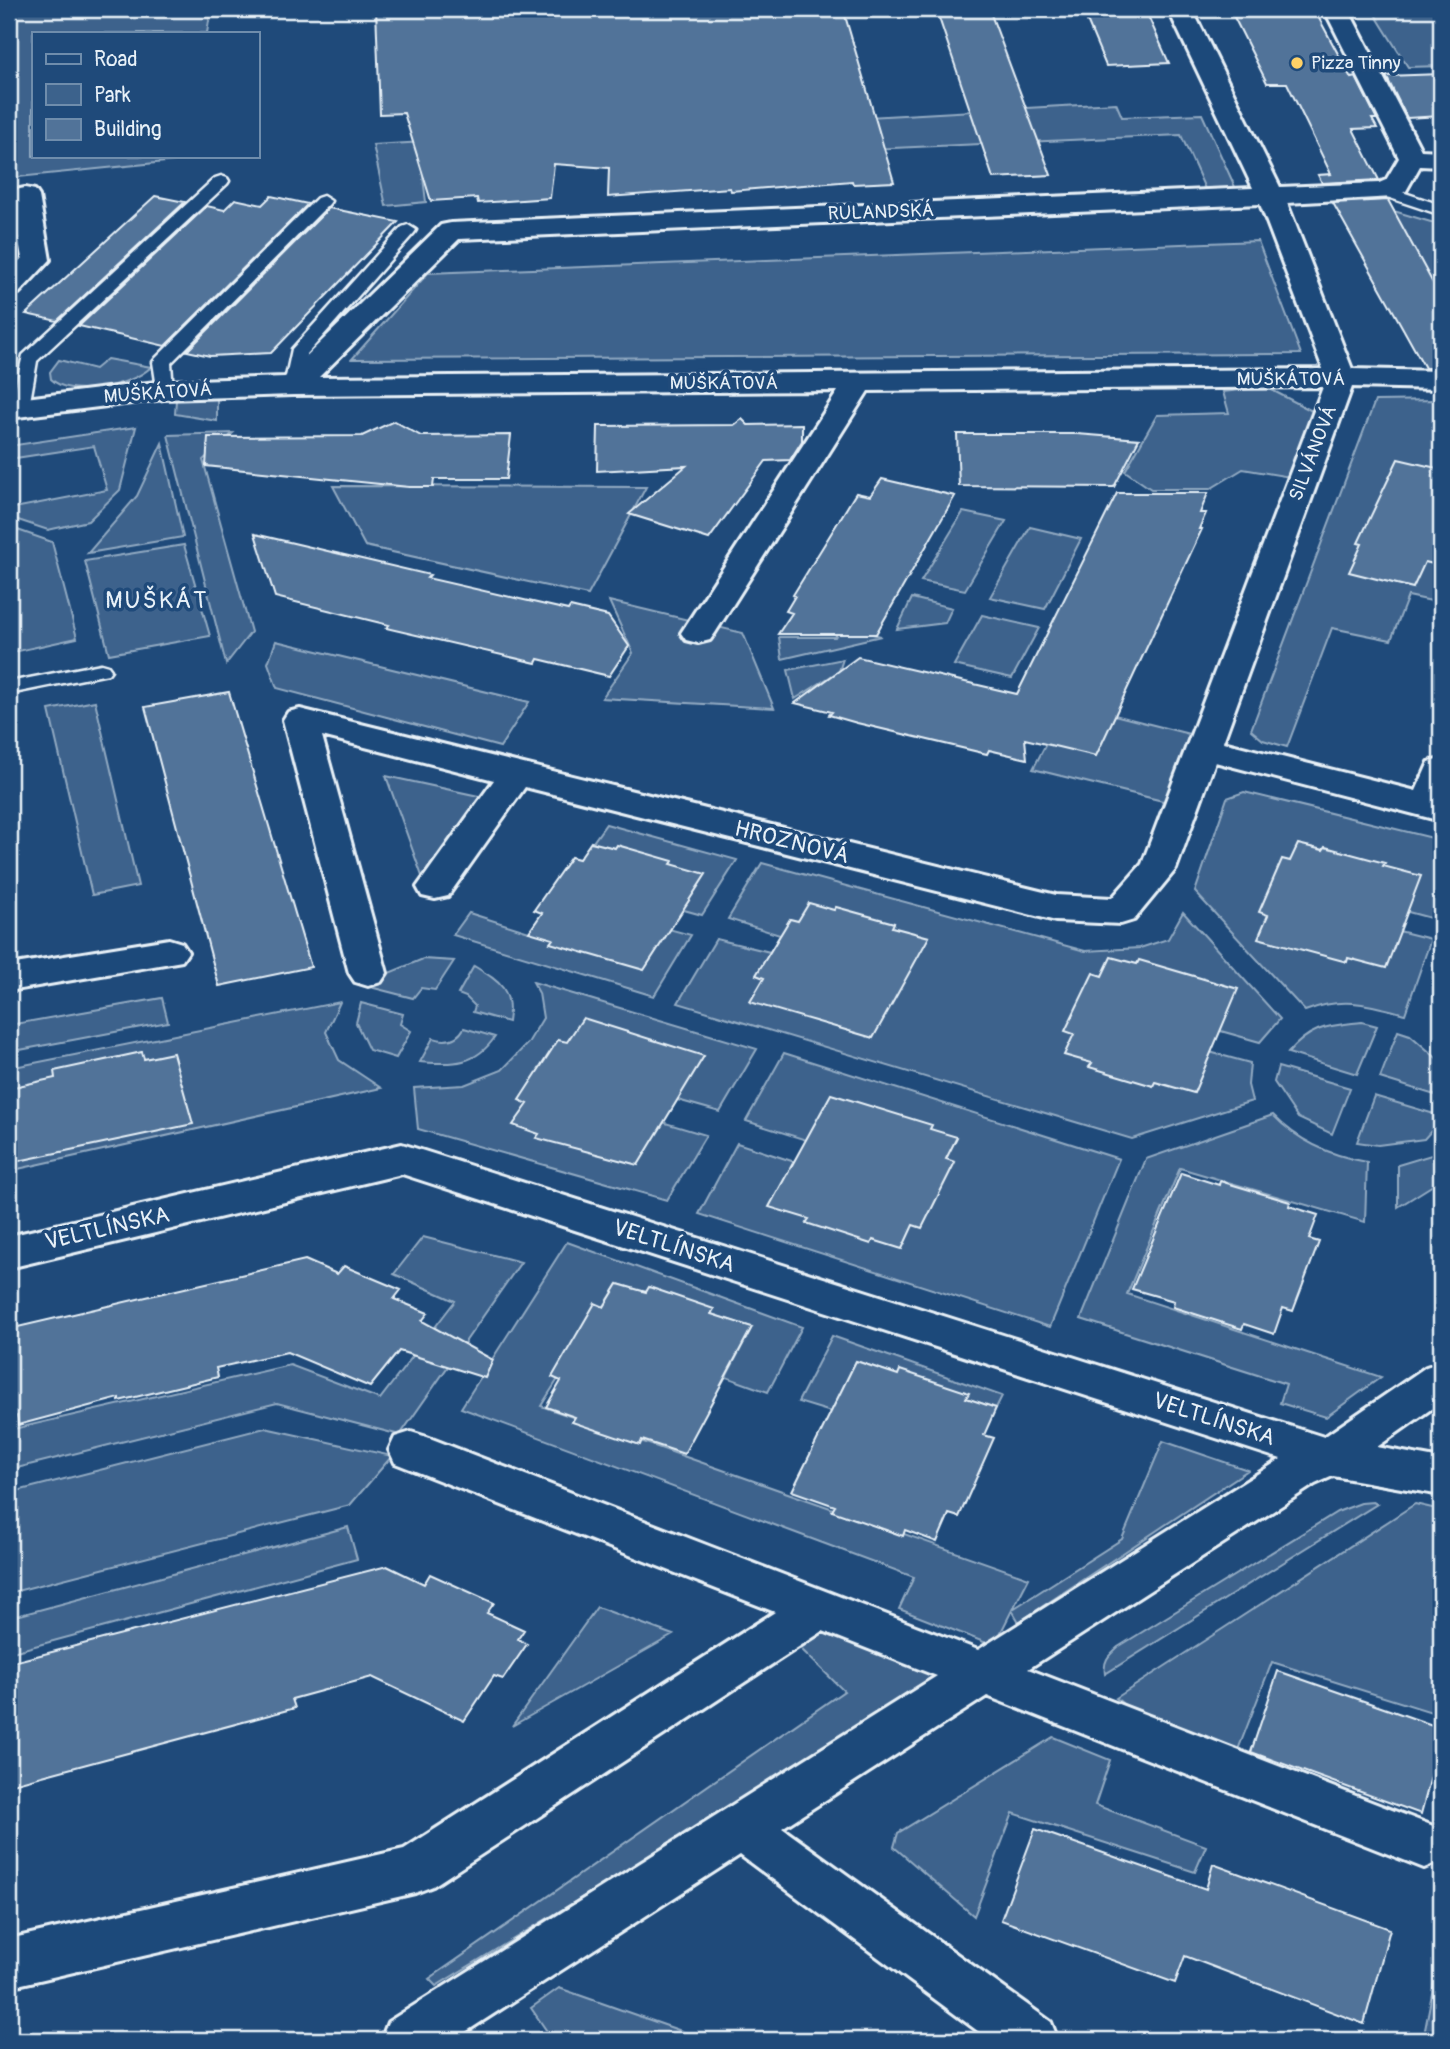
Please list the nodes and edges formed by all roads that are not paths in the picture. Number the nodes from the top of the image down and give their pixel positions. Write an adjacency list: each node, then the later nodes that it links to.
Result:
1 (1180, 9): 7 (street, SILVÁNOVÁ)
2 (1336, 9): 3 (street)
3 (1412, 158): 4 (street); 6 (street)
4 (1441, 159)
5 (221, 181): 18 (lane)
6 (1384, 191): 7 (street, RULANDSKÁ); 10 (lane)
7 (1270, 195): 13 (street, SILVÁNOVÁ); 16 (street, RULANDSKÁ)
8 (25, 196): 12 (street)
9 (323, 201): 17 (lane)
10 (1441, 210)
11 (408, 230): 16 (lane)
12 (9, 287)
13 (1341, 378): 14 (street, MUŠKÁTOVÁ); 15 (street, MUŠKÁTOVÁ); 22 (street, SILVÁNOVÁ)
14 (1441, 380)
15 (859, 382): 16 (street, MUŠKÁTOVÁ); 19 (street)
16 (293, 386): 17 (street, MUŠKÁTOVÁ)
17 (164, 390): 18 (street, MUŠKÁTOVÁ)
18 (14, 408)
19 (698, 633)
20 (101, 670): 21 (lane)
21 (9, 688)
22 (1202, 748): 24 (street, HROZNOVÁ); 25 (street)
23 (1441, 770): 25 (street)
24 (517, 774): 26 (street); 28 (street, HROZNOVÁ)
25 (1435, 808)
26 (435, 887)
27 (169, 951): 29 (street)
28 (368, 973)
29 (9, 978)
30 (9, 1252): 33 (street, VELTLÍNSKA)
31 (1441, 1378): 33 (street)
32 (411, 1450): 35 (street)
33 (1330, 1457): 34 (street, VELTLÍNSKA); 36 (street)
34 (1441, 1477)
35 (820, 1608): 36 (street); 39 (street)
36 (982, 1672): 37 (street); 38 (street)
37 (740, 1826): 40 (street); 41 (street)
38 (1424, 1845)
39 (9, 1963)
40 (407, 2040)
41 (1032, 2040)

